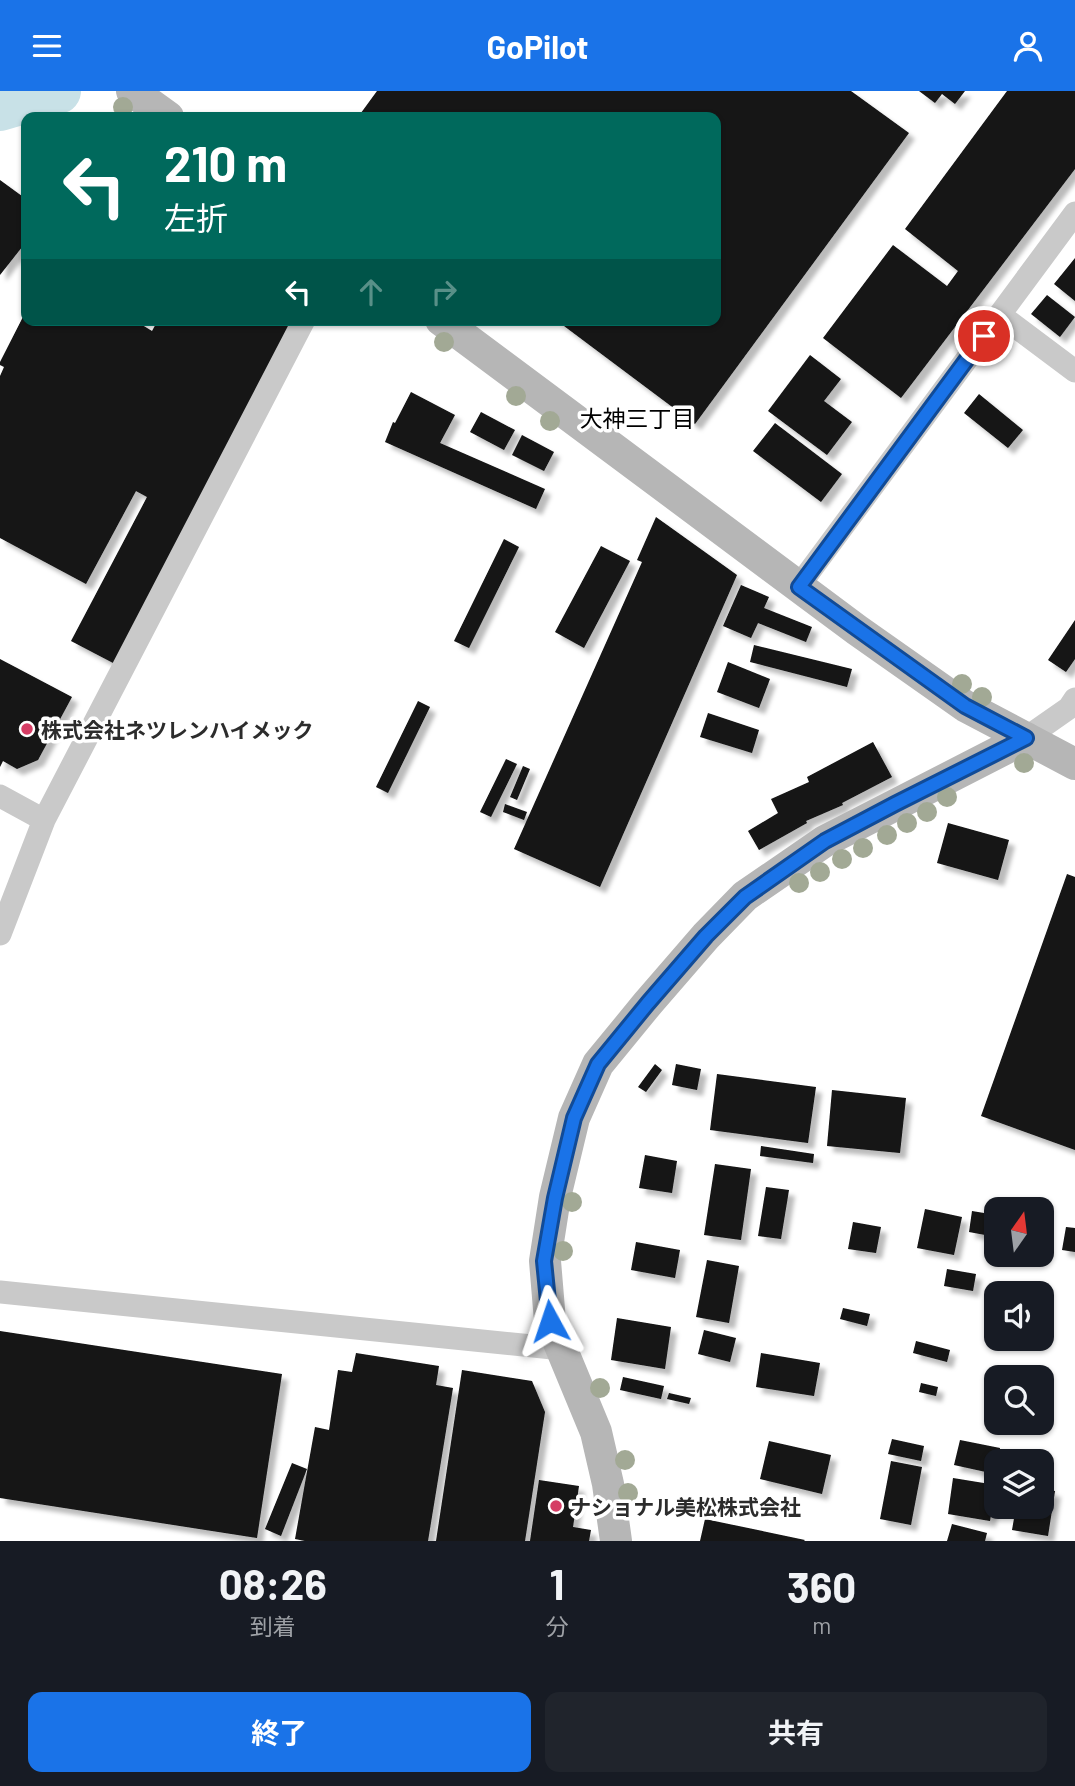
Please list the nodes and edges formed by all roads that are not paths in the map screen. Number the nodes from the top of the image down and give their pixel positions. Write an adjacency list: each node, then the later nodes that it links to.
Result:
1 (132, 91): 2 (street)
2 (161, 112)
3 (1075, 213): 4 (street)
4 (1000, 315): 7 (street); 8 (street)
5 (301, 326): 13 (street)
6 (449, 326): 8 (street)
7 (1075, 371)
8 (799, 587): 10 (street)
9 (1073, 704): 10 (street)
10 (1026, 738): 11 (street); 16 (street)
11 (1075, 764)
12 (0, 796): 13 (street)
13 (44, 820): 14 (street)
14 (0, 934)
15 (0, 1292): 16 (street)
16 (562, 1349): 17 (street)
17 (616, 1541)

